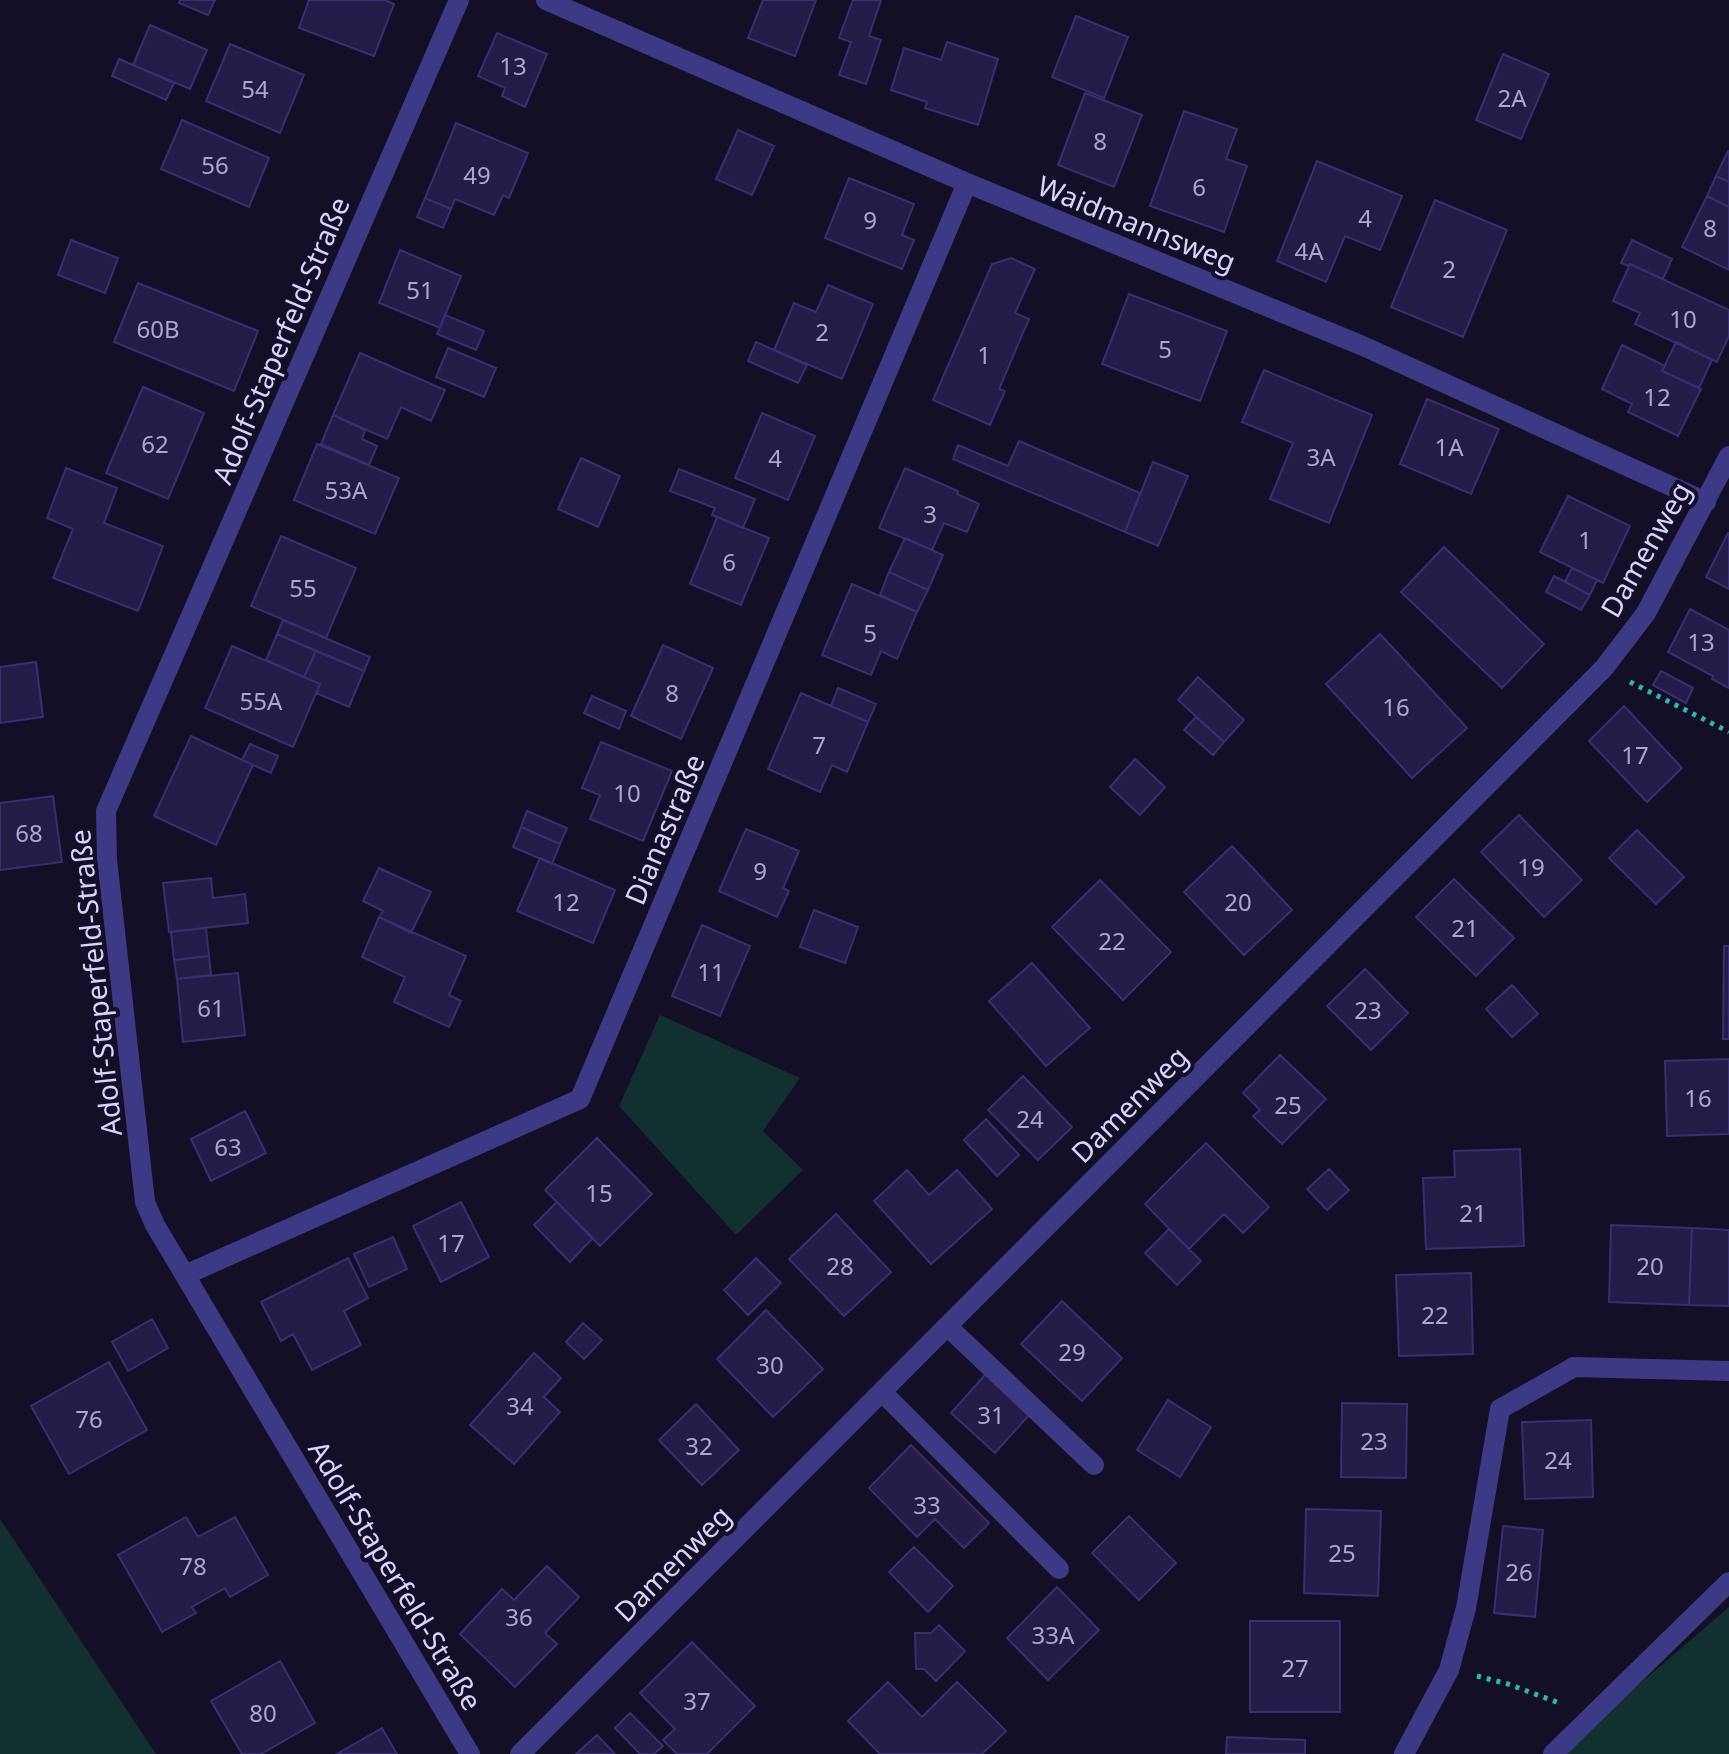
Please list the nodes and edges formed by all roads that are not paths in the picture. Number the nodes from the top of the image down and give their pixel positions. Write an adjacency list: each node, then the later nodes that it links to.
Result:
1 (459, 0): 6 (street, Adolf-Staperfeld-Straße)
2 (546, 0): 3 (street, Waidmannsweg)
3 (967, 183): 5 (street, Waidmannsweg); 6 (street, Dianastraße)
4 (1729, 456): 5 (street, Damenweg)
5 (1706, 502): 7 (street, Damenweg)
6 (185, 1275): 13 (street, Adolf-Staperfeld-Straße)
7 (947, 1326): 9 (street, Damenweg); 10 (street)
8 (1729, 1371): 15 (street)
9 (882, 1392): 11 (street); 14 (street, Damenweg)
10 (1094, 1465)
11 (1059, 1569)
12 (1729, 1582): 16 (street)
13 (470, 1754)
14 (520, 1754)
15 (1404, 1754)
16 (1553, 1754)

